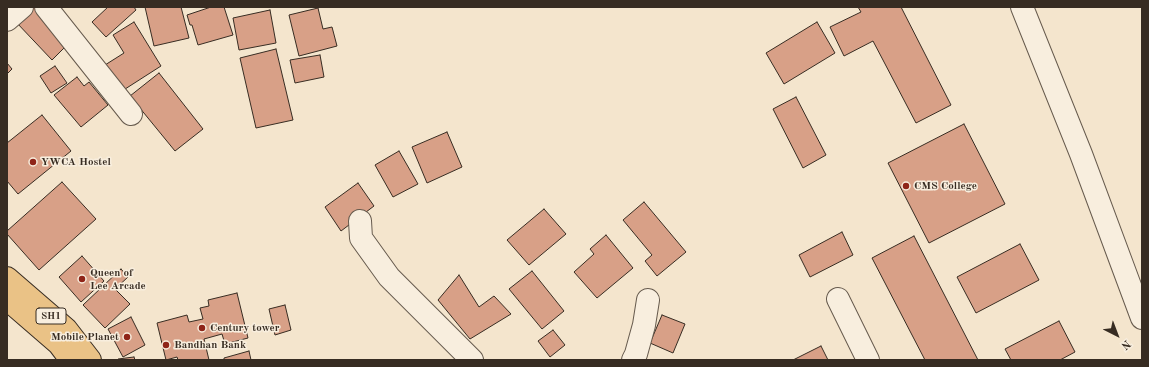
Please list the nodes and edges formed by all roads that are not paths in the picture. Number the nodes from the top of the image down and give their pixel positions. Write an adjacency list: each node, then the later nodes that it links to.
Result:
1 (22, 7): 4 (street)
2 (46, 7): 5 (street)
3 (1022, 7): 11 (street)
4 (7, 20)
5 (131, 114)
6 (360, 221): 14 (street)
7 (7, 278): 13 (main road, SH1)
8 (838, 298): 16 (street)
9 (7, 299): 12 (main road, SH1)
10 (648, 300): 15 (street)
11 (1142, 318)
12 (71, 360)
13 (90, 360)
14 (472, 360)
15 (633, 360)
16 (868, 360)

